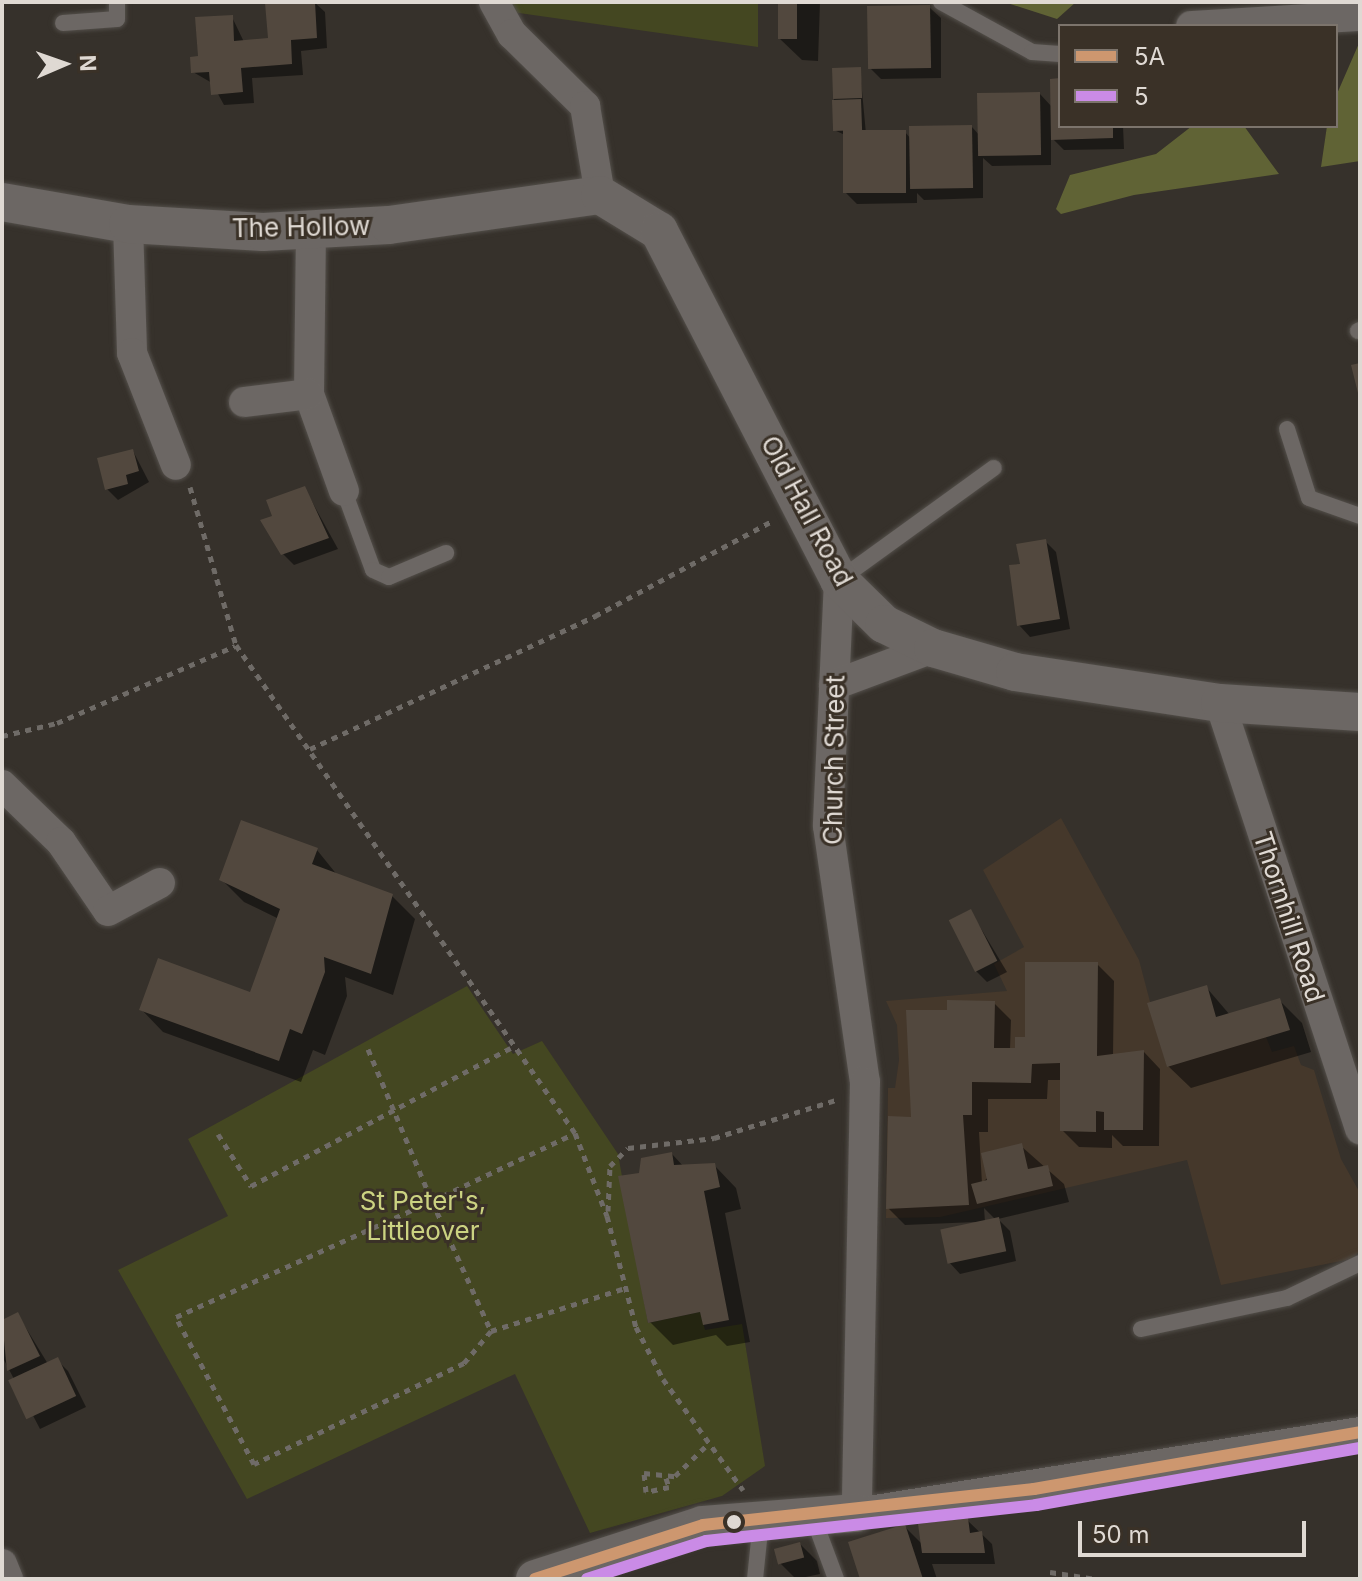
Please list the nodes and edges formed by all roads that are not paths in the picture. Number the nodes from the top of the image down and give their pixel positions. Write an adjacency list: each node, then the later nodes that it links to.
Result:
1 (117, 2): 5 (lane)
2 (494, 2): 8 (street)
3 (941, 2): 7 (lane)
4 (1360, 16): 6 (street)
5 (63, 23)
6 (1225, 24)
7 (1058, 54)
8 (600, 195): 11 (street, The Hollow); 20 (street, Old Hall Road)
9 (2, 202): 10 (street, The Hollow)
10 (128, 224): 11 (street, The Hollow); 15 (street)
11 (311, 229): 12 (street)
12 (309, 394): 13 (street); 17 (street)
13 (244, 402)
14 (1287, 429): 18 (lane)
15 (176, 465)
16 (994, 468): 20 (lane)
17 (344, 491): 19 (lane)
18 (1360, 516)
19 (446, 553)
20 (839, 580): 21 (street, Old Hall Road); 22 (street, Church Street)
21 (933, 648): 22 (street); 23 (street, Old Hall Road)
22 (834, 685): 31 (street, Church Street)
23 (1220, 703): 24 (street, Old Hall Road); 27 (street, Thornhill Road)
24 (1360, 712)
25 (2, 785): 26 (street)
26 (160, 883)
27 (1360, 1130)
28 (1360, 1263): 29 (lane)
29 (1141, 1329)
30 (1360, 1432): 31 (street)
31 (857, 1513): 32 (street)
32 (813, 1516): 33 (street); 38 (lane)
33 (761, 1517): 36 (street); 37 (lane)
34 (2, 1564): 35 (street)
35 (8, 1579)
36 (535, 1579)
37 (755, 1579)
38 (836, 1579)

